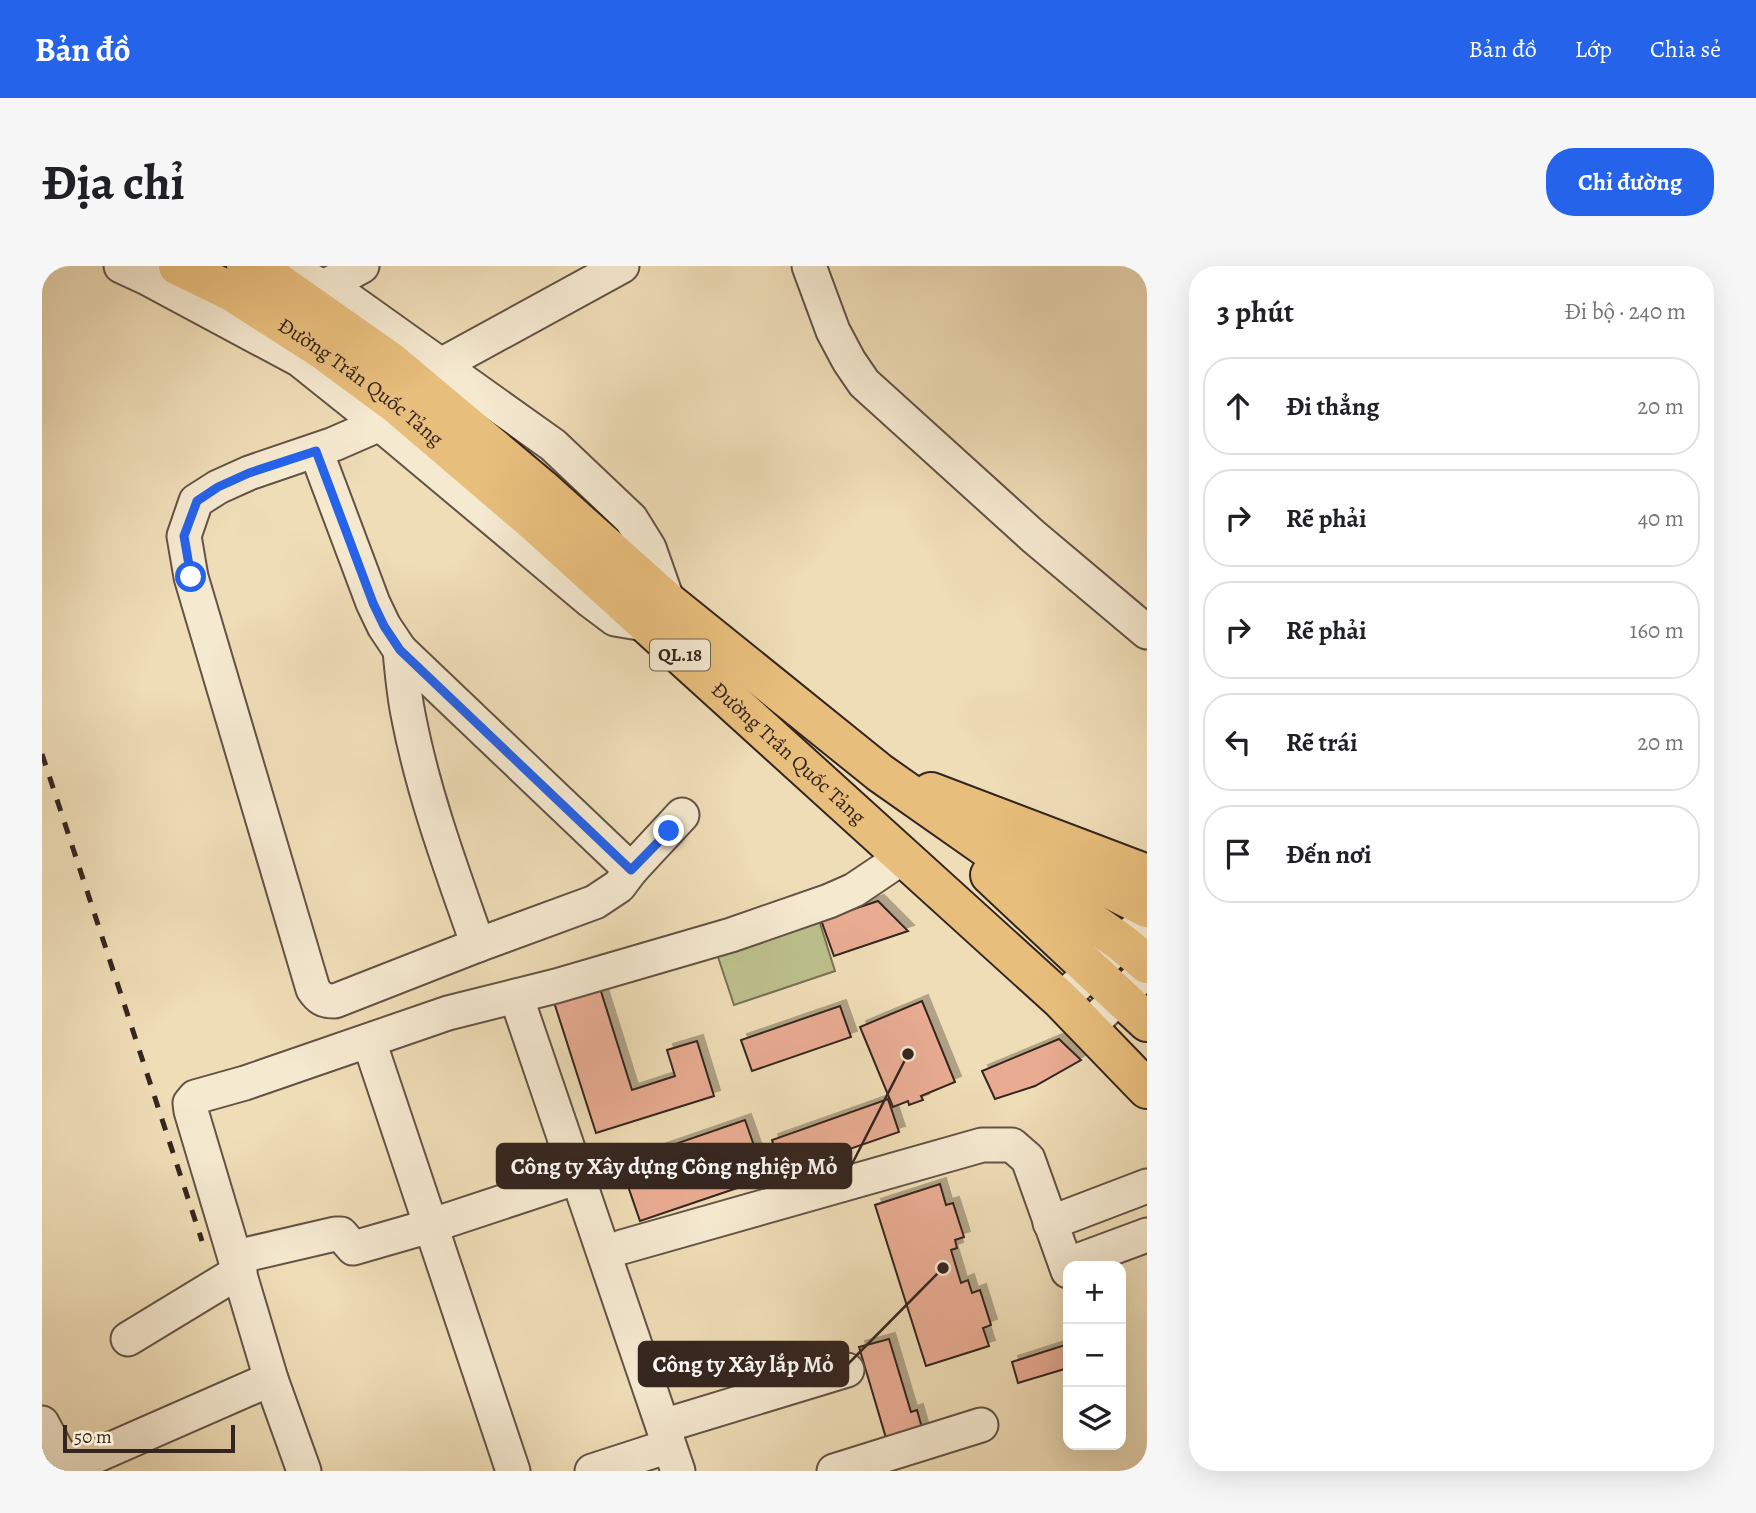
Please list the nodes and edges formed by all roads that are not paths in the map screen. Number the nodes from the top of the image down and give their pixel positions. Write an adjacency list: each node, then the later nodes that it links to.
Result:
1 (121, 266): 10 (street)
2 (178, 266): 12 (highway, Đường Trần Quốc Tảng / QL.18)
3 (246, 266): 12 (highway, Đường Trần Quốc Tảng / QL.18)
4 (283, 266): 8 (street)
5 (362, 266): 8 (street)
6 (622, 266): 9 (street)
7 (810, 266): 13 (street)
8 (324, 287): 9 (street)
9 (441, 365): 12 (street)
10 (380, 424): 11 (street); 12 (street)
11 (316, 451): 14 (street); 20 (street)
12 (657, 613): 15 (highway, Đường Trần Quốc Tảng / QL.18); 17 (highway, Đường Trần Quốc Tảng / QL.18)
13 (1147, 632)
14 (400, 650): 18 (street); 20 (street)
15 (880, 773): 19 (highway); 21 (highway, Đường Trần Quốc Tảng / QL.18)
16 (682, 815): 18 (street)
17 (903, 857): 22 (street); 23 (highway, Đường Trần Quốc Tảng / QL.18)
18 (631, 870): 20 (street)
19 (1147, 874)
20 (478, 945)
21 (1133, 955): 23 (street); 24 (highway, Đường Trần Quốc Tảng); 25 (street)
22 (516, 996): 26 (street); 28 (street)
23 (1061, 1000): 25 (highway, Đường Trần Quốc Tảng / QL.18)
24 (1147, 1022)
25 (1088, 1027): 27 (highway, Đường Trần Quốc Tảng / QL.18)
26 (369, 1041): 31 (street); 36 (street)
27 (1147, 1089)
28 (578, 1177): 31 (street); 42 (street)
29 (1147, 1186): 30 (street)
30 (1050, 1223): 33 (street); 34 (street)
31 (430, 1226): 36 (street); 46 (street)
32 (1147, 1235): 35 (street)
33 (622, 1247)
34 (1064, 1261)
35 (1084, 1261)
36 (238, 1264): 37 (street); 39 (street)
37 (128, 1339)
38 (847, 1370): 42 (street)
39 (271, 1379): 43 (street); 45 (street)
40 (42, 1423): 44 (street)
41 (981, 1425): 48 (street)
42 (670, 1448): 47 (street)
43 (114, 1460): 44 (street)
44 (64, 1470)
45 (304, 1471)
46 (513, 1471)
47 (592, 1471)
48 (834, 1471)

